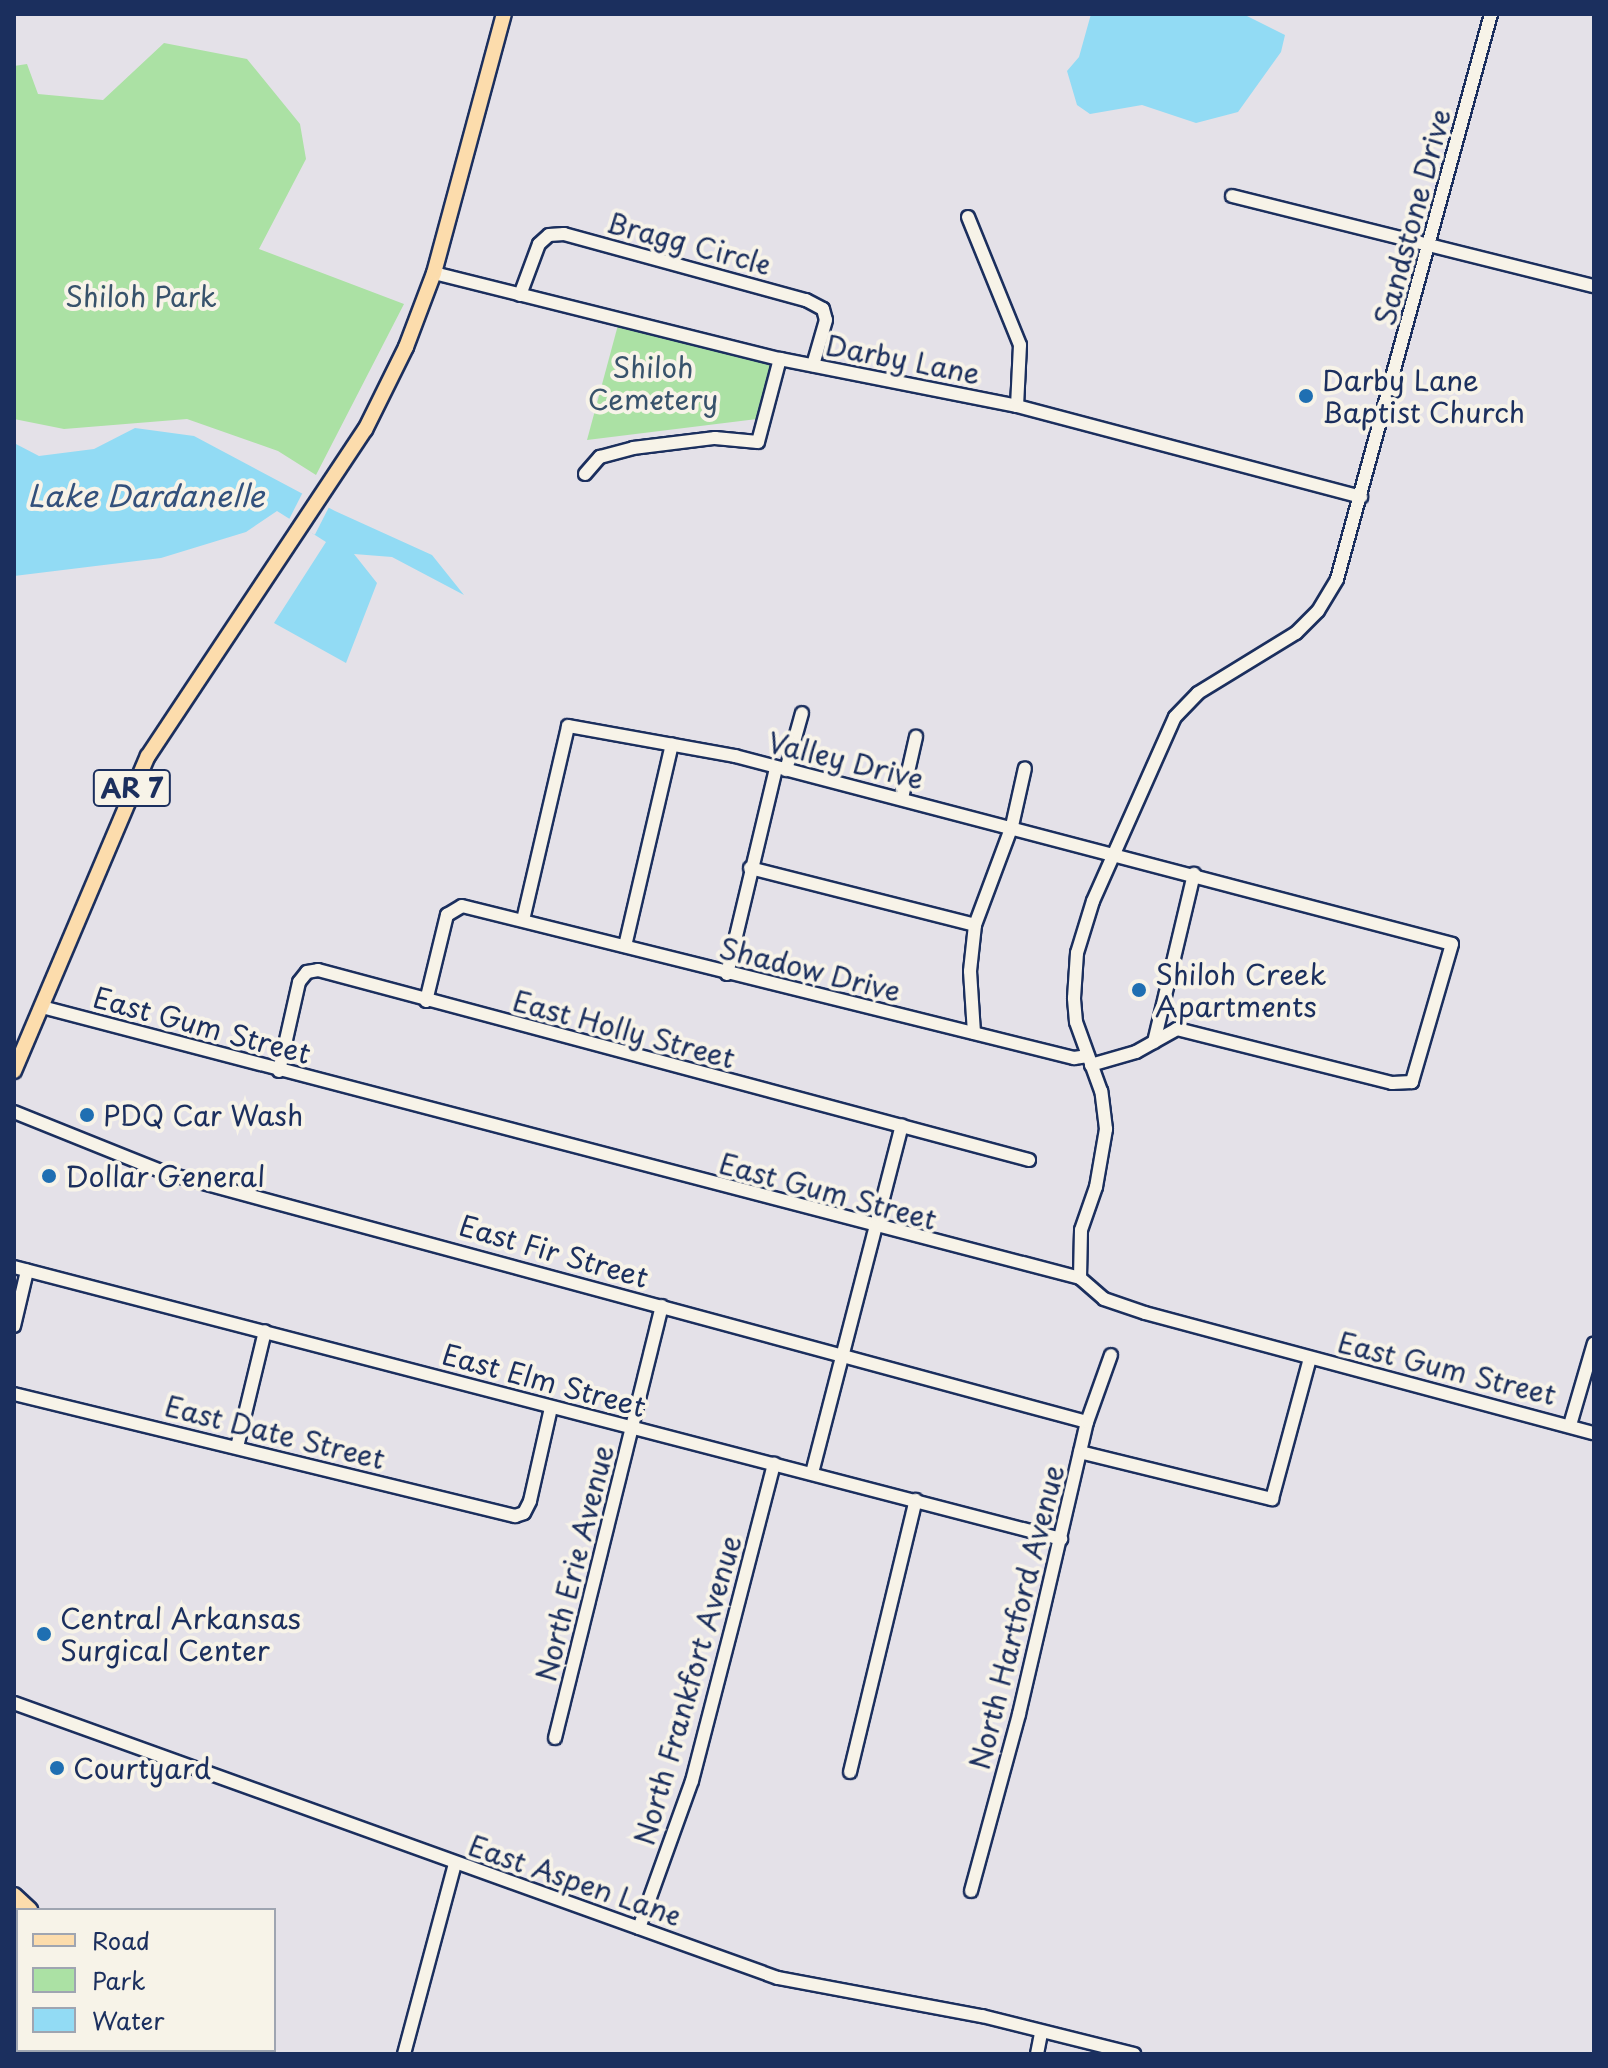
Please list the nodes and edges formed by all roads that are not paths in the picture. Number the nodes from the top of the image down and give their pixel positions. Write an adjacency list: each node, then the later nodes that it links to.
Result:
1 (504, 14): 6 (main road, AR 7)
2 (1491, 14): 5 (street, Sandstone Drive)
3 (1232, 196): 5 (street)
4 (968, 217): 11 (street)
5 (1430, 247): 7 (street); 13 (street, Sandstone Drive)
6 (434, 273): 8 (street, Darby Lane); 29 (main road, AR 7)
7 (1594, 286)
8 (520, 295): 9 (street, Darby Lane); 10 (street, Bragg Circle)
9 (780, 359): 10 (street, Darby Lane); 12 (street)
10 (813, 365): 11 (street, Darby Lane)
11 (1017, 406): 13 (street, Darby Lane)
12 (585, 474)
13 (1361, 497): 21 (street, Sandstone Drive)
14 (802, 713): 18 (street)
15 (916, 737): 19 (street)
16 (672, 744): 18 (street, Valley Drive); 24 (street, Valley Drive); 26 (street)
17 (1025, 768): 20 (street)
18 (781, 769): 19 (street, Valley Drive); 22 (street)
19 (902, 798): 20 (street, Valley Drive)
20 (1012, 826): 21 (street, Valley Drive); 25 (street)
21 (1111, 852): 23 (street, Valley Drive); 32 (street, Sandstone Drive)
22 (750, 868): 25 (street); 27 (street)
23 (1194, 874): 31 (street); 31 (street, Valley Drive)
24 (523, 920): 26 (street, Shadow Drive); 28 (street, Shadow Drive)
25 (975, 925): 30 (street)
26 (625, 946): 27 (street, Shadow Drive)
27 (727, 974): 30 (street, Shadow Drive)
28 (426, 1001): 34 (street, East Holly Street); 36 (street, East Holly Street)
29 (42, 1007): 33 (main road, AR 7); 34 (street, East Gum Street)
30 (974, 1033): 32 (street, Shadow Drive)
31 (1154, 1042): 32 (street)
32 (1090, 1060): 40 (street, Sandstone Drive)
33 (14, 1071)
34 (279, 1071): 38 (street, East Gum Street)
35 (14, 1112): 41 (street, East Fir Street)
36 (902, 1125): 37 (street, East Holly Street); 38 (street)
37 (1029, 1160)
38 (875, 1228): 40 (street, East Gum Street); 46 (street)
39 (21, 1269): 42 (street); 43 (street, East Elm Street)
40 (1080, 1278): 47 (street, East Gum Street)
41 (662, 1306): 46 (street, East Fir Street); 52 (street, North Erie Avenue)
42 (14, 1326)
43 (265, 1331): 49 (street, East Elm Street); 54 (street)
44 (1594, 1343): 51 (street)
45 (1111, 1355): 50 (street, North Hartford Avenue)
46 (842, 1356): 50 (street, East Fir Street); 57 (street)
47 (1310, 1358): 51 (street, East Gum Street); 55 (street)
48 (14, 1394): 54 (street, East Date Street)
49 (551, 1408): 52 (street, East Elm Street); 54 (street, East Date Street)
50 (1087, 1422): 55 (street, North Hartford Avenue)
51 (1570, 1425): 53 (street, East Gum Street)
52 (632, 1428): 56 (street, East Elm Street); 61 (street, North Erie Avenue)
53 (1594, 1433)
54 (237, 1447)
55 (1080, 1452): 59 (street, North Hartford Avenue)
56 (774, 1463): 57 (street, East Elm Street); 65 (street, North Frankfort Avenue)
57 (812, 1473): 58 (street, East Elm Street)
58 (916, 1500): 59 (street, East Elm Street); 62 (street)
59 (1061, 1539): 64 (street, North Hartford Avenue)
60 (14, 1703): 63 (street, East Aspen Lane)
61 (555, 1738)
62 (850, 1772)
63 (455, 1863): 65 (street, East Aspen Lane); 67 (street)
64 (971, 1891)
65 (639, 1928): 66 (street, East Aspen Lane)
66 (1041, 2034): 68 (street); 69 (street, East Aspen Lane)
67 (404, 2054)
68 (1037, 2054)
69 (1134, 2054)

